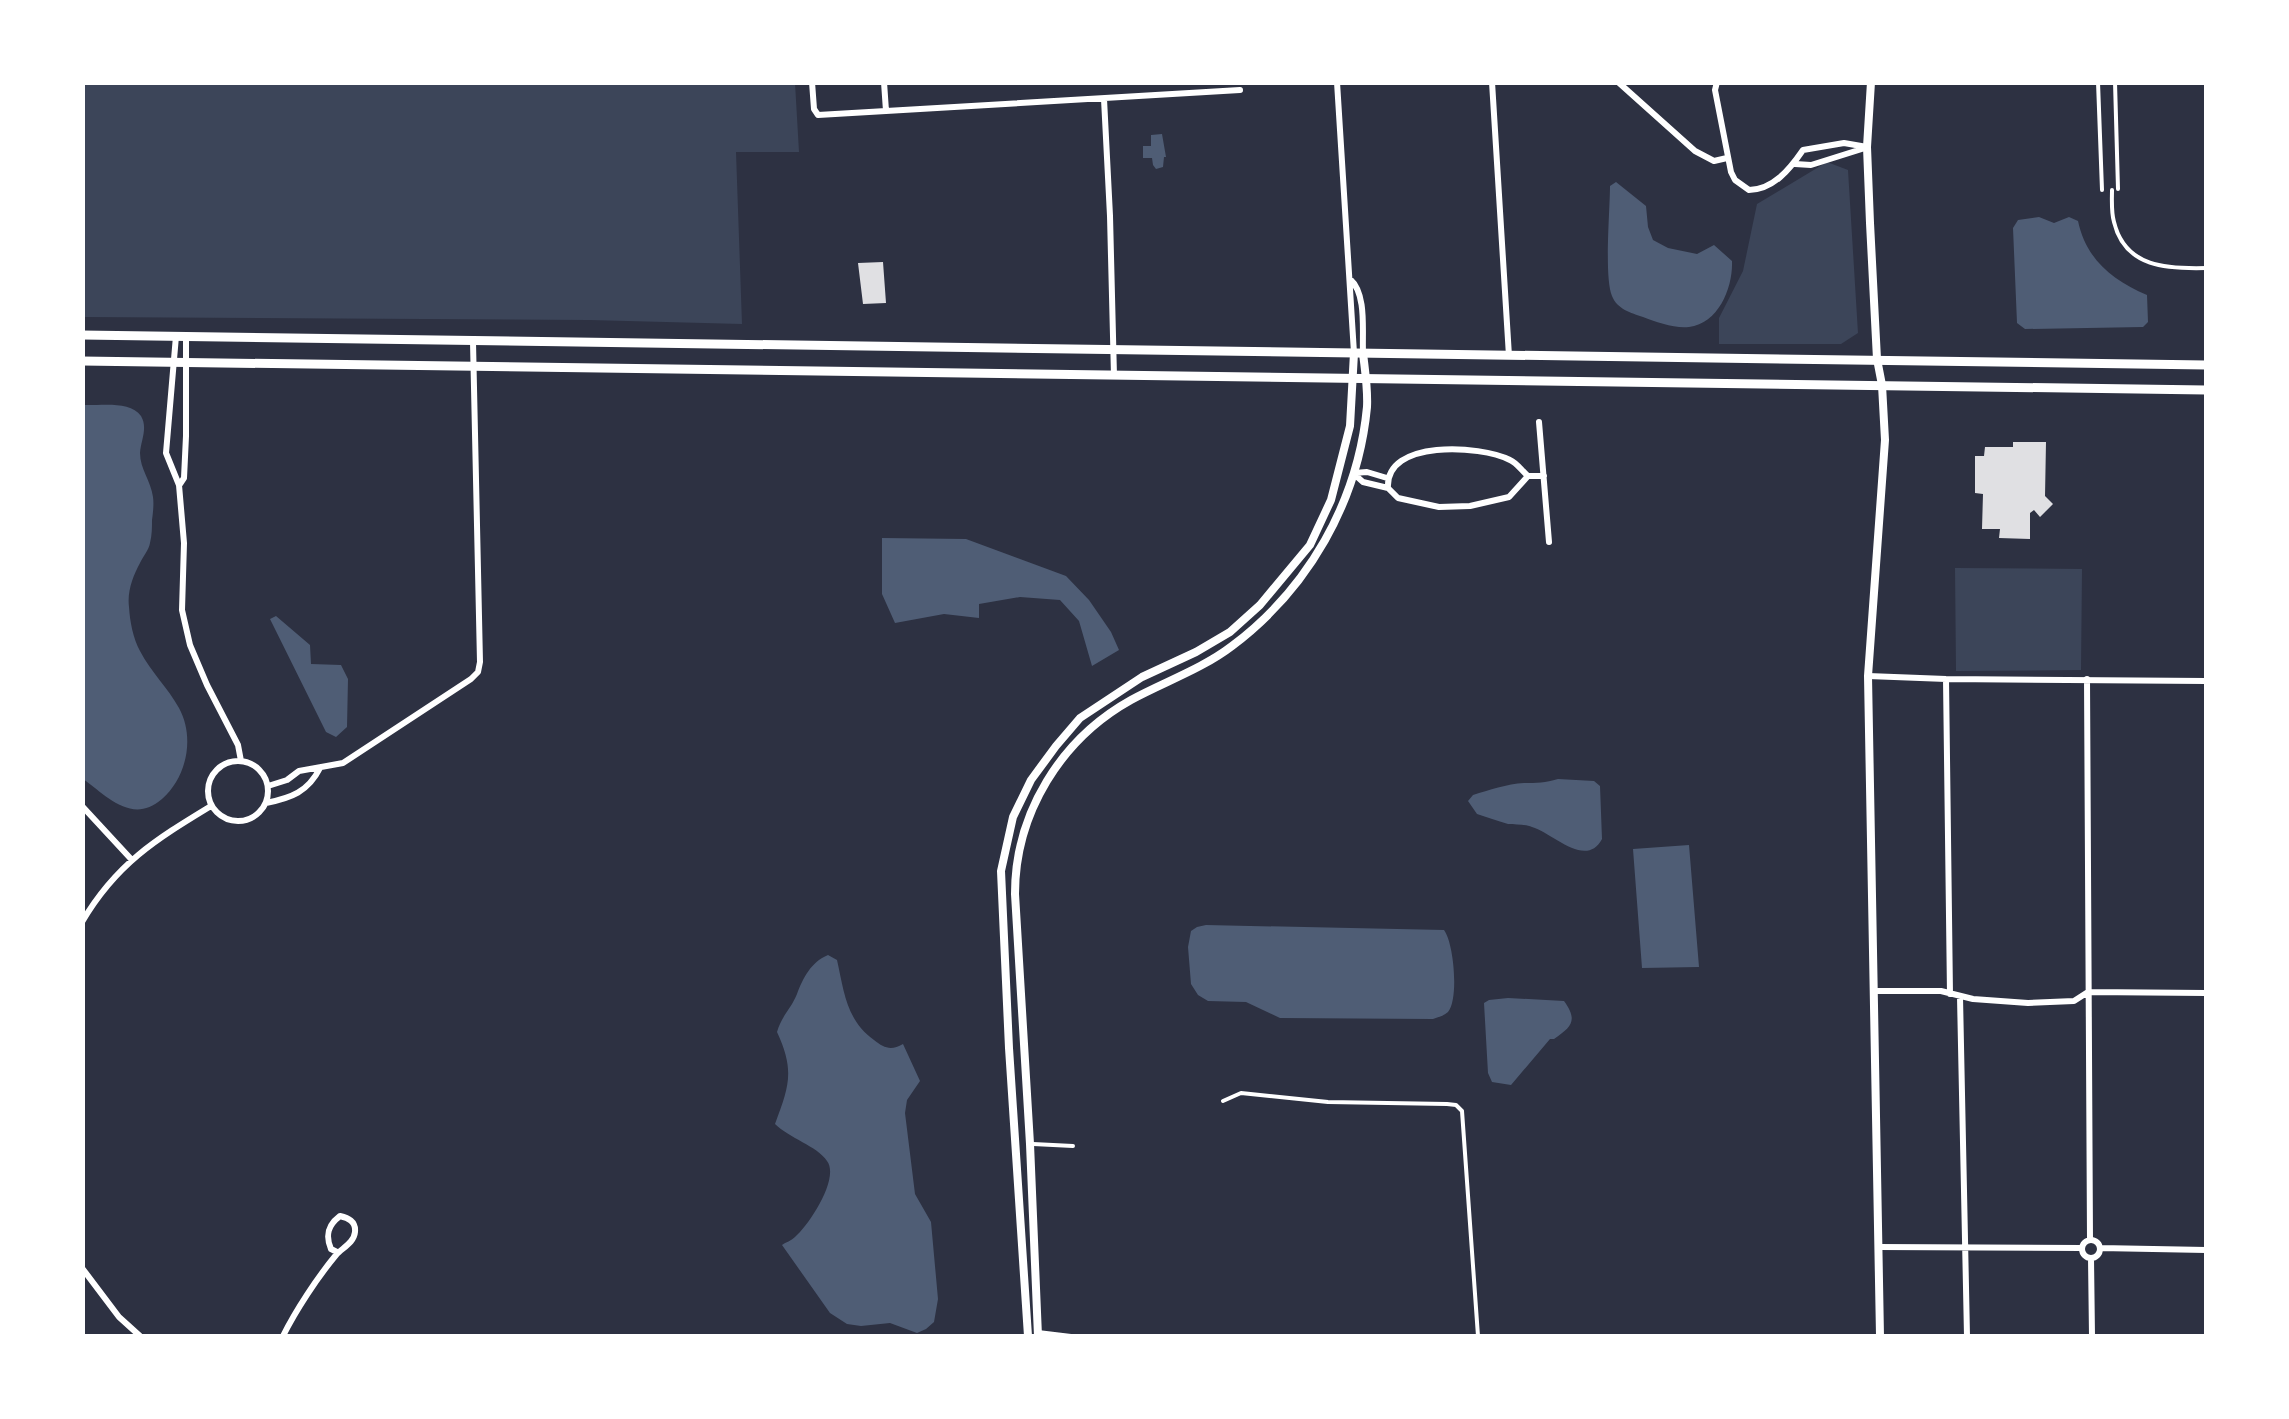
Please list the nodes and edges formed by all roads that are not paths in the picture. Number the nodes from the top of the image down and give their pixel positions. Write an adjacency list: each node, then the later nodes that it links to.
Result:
1 (812, 82): 14 (street)
2 (884, 82): 14 (street)
3 (1168, 82): 12 (street)
4 (1337, 82): 24 (street)
5 (1492, 82): 25 (street)
6 (1618, 82): 16 (street)
7 (1717, 82): 16 (street)
8 (1872, 82): 15 (street)
9 (2098, 82): 18 (lane)
10 (2115, 82): 19 (lane)
11 (1240, 90): 12 (street)
12 (1168, 95): 13 (street)
13 (1104, 99): 14 (street); 23 (street)
14 (886, 112)
15 (1867, 147): 17 (street); 17 (street); 26 (street)
16 (1727, 158): 17 (street)
17 (1794, 164)
18 (2102, 190)
19 (2206, 268)
20 (82, 335): 21 (main road)
21 (181, 336): 22 (main road); 28 (street); 29 (street)
22 (474, 342): 23 (main road); 31 (street)
23 (1114, 350): 24 (main road); 32 (street)
24 (1359, 354): 25 (main road); 33 (street); 34 (street)
25 (1509, 356): 26 (main road)
26 (1877, 359): 30 (main road); 35 (street)
27 (82, 361): 28 (main road)
28 (175, 362): 29 (main road); 42 (street)
29 (186, 362): 31 (main road); 42 (street)
30 (2206, 365)
31 (474, 367): 32 (main road); 50 (street)
32 (1114, 376): 33 (main road)
33 (1353, 378): 34 (main road); 77 (street)
34 (1366, 378): 35 (main road); 38 (street)
35 (1882, 384): 36 (main road); 45 (street)
36 (2206, 390)
37 (1540, 422): 40 (street)
38 (1353, 473): 41 (street); 43 (street); 63 (street)
39 (1528, 476): 40 (street); 41 (street); 43 (street)
40 (1544, 476): 44 (street)
41 (1387, 478): 43 (street)
42 (180, 485): 49 (street)
43 (1388, 488)
44 (1548, 542)
45 (1868, 676): 46 (street); 57 (street)
46 (1946, 678): 47 (street); 60 (street)
47 (2087, 679): 48 (street); 58 (street)
48 (2206, 680)
49 (241, 761): 51 (street); 54 (street)
50 (320, 767): 51 (street); 52 (street)
51 (268, 786): 52 (street)
52 (266, 803): 54 (street)
53 (82, 806): 55 (street)
54 (211, 806): 55 (street)
55 (131, 859): 56 (street)
56 (82, 922)
57 (1872, 991): 60 (street); 66 (street)
58 (2088, 992): 59 (street); 61 (street); 65 (street)
59 (2206, 993)
60 (1950, 994): 61 (street)
61 (1960, 996): 67 (street)
62 (1223, 1101): 79 (lane)
63 (1030, 1144): 64 (lane); 74 (street)
64 (1074, 1146)
65 (2090, 1239): 68 (street); 69 (street)
66 (1878, 1247): 67 (street); 80 (street)
67 (1966, 1248): 68 (street); 81 (street)
68 (2082, 1248): 72 (street)
69 (2100, 1248): 70 (street); 72 (street)
70 (2206, 1250)
71 (337, 1252): 71 (street); 76 (street)
72 (2091, 1258): 82 (street)
73 (82, 1268): 75 (street)
74 (1038, 1334): 78 (lane)
75 (140, 1336)
76 (284, 1336)
77 (1028, 1336)
78 (1072, 1336)
79 (1478, 1336)
80 (1880, 1336)
81 (1967, 1336)
82 (2092, 1336)

